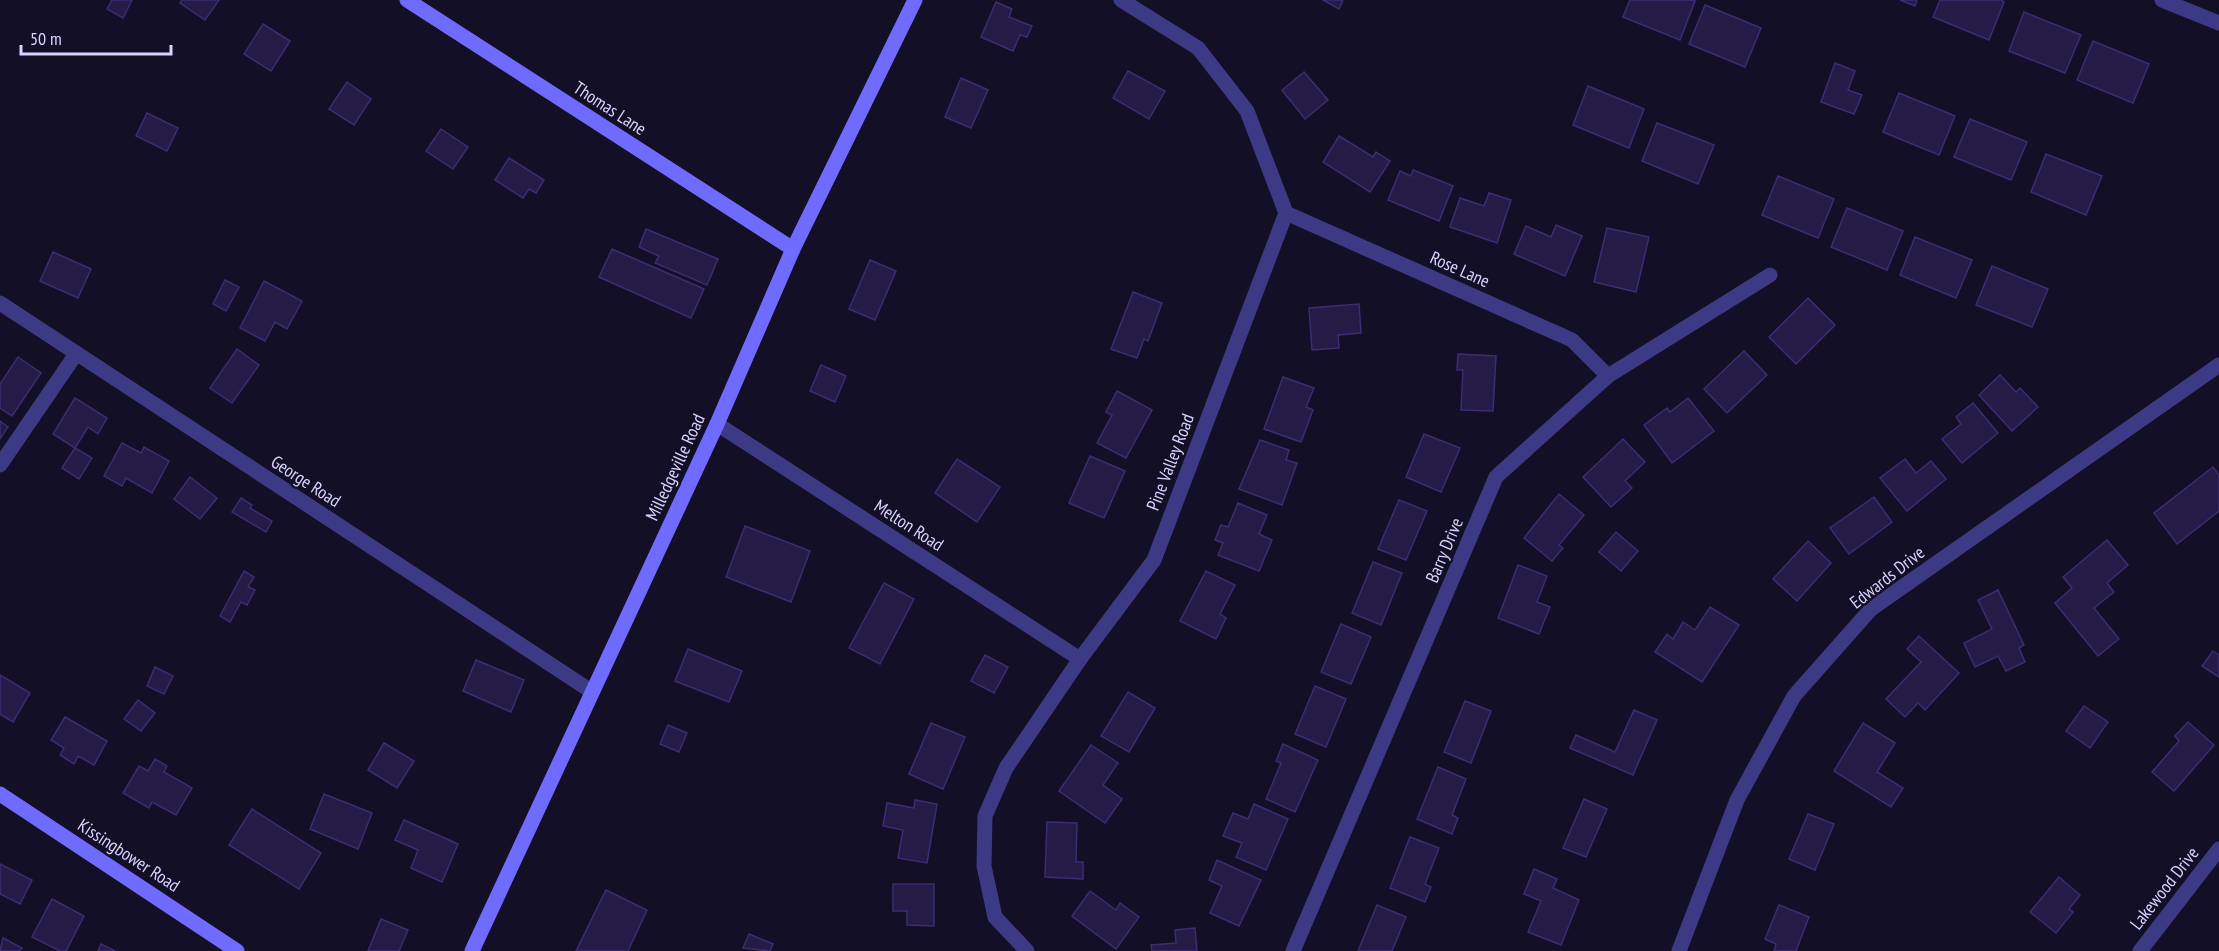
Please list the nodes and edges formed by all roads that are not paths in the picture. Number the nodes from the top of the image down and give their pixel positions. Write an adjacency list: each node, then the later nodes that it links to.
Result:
1 (407, 0): 7 (street, Thomas Lane)
2 (915, 0): 7 (street, Milledgeville Road)
3 (1121, 0): 6 (street)
4 (2162, 0): 5 (street)
5 (2219, 23)
6 (1286, 213): 12 (street, Rose Lane); 15 (street, Pine Valley Road)
7 (793, 249): 13 (street, Milledgeville Road)
8 (1770, 275): 12 (street, Barry Drive)
9 (0, 303): 10 (street, George Road)
10 (76, 354): 14 (street); 16 (street, George Road)
11 (2219, 365): 23 (street, Edwards Drive)
12 (1608, 376): 22 (street, Barry Drive)
13 (717, 424): 15 (street, Melton Road); 16 (street, Milledgeville Road)
14 (0, 465)
15 (1080, 660): 21 (street, Pine Valley Road)
16 (591, 691): 20 (street, Milledgeville Road)
17 (0, 794): 19 (street, Kissingbower Road)
18 (2219, 849): 24 (street, Lakewood Drive)
19 (237, 951)
20 (472, 951)
21 (1027, 951)
22 (1293, 951)
23 (1679, 951)
24 (2140, 951)

